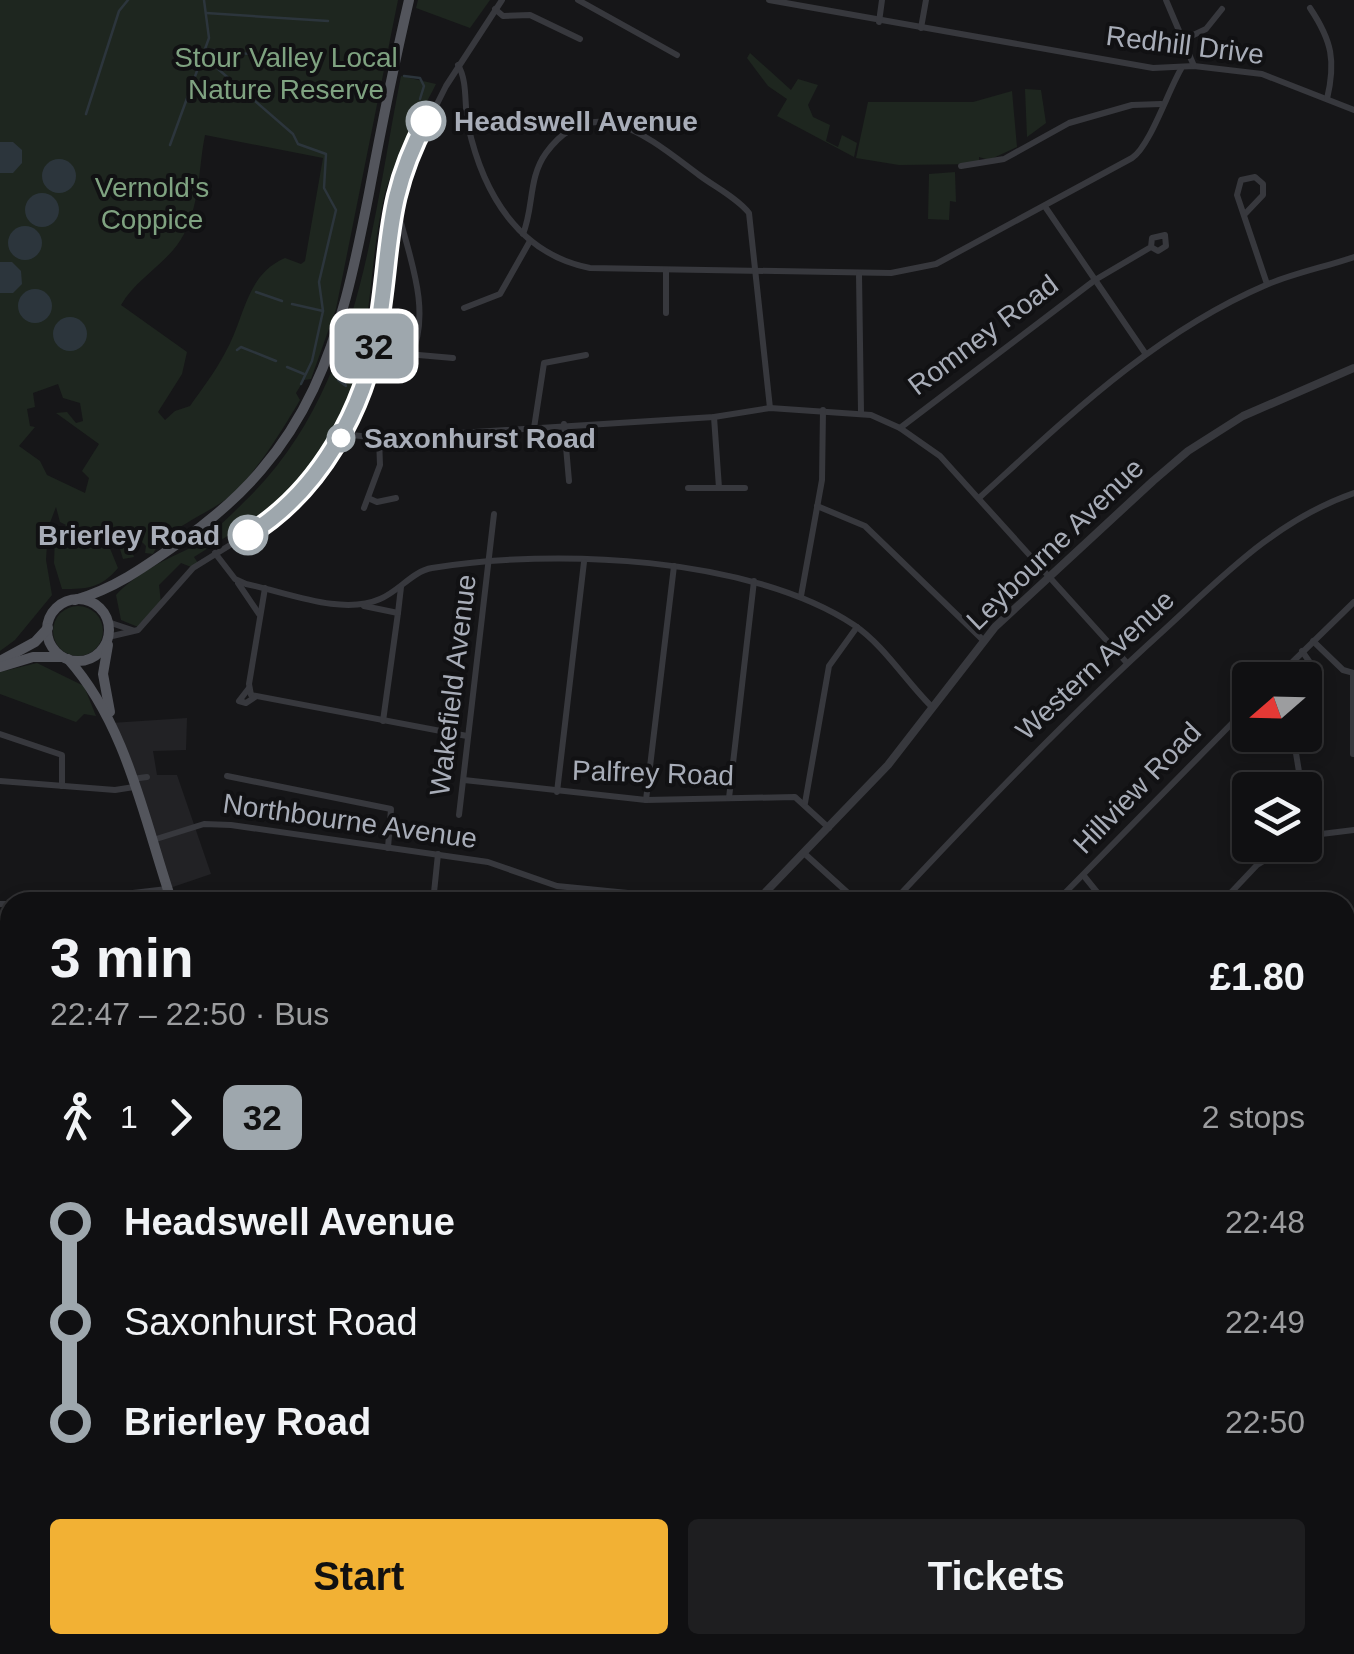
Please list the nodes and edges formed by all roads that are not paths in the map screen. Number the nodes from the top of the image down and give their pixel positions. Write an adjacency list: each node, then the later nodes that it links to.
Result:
1 (409, 0): 70 (main road)
2 (502, 0): 10 (street)
3 (578, 0): 15 (street)
4 (769, 0): 11 (street, Redhill Drive)
5 (882, 0): 11 (street)
6 (926, 0): 12 (street)
7 (1166, 0): 14 (street)
8 (1222, 8): 14 (street)
9 (1310, 8): 19 (street)
10 (495, 10): 13 (street); 16 (street)
11 (878, 22): 12 (street, Redhill Drive)
12 (921, 28): 18 (street, Redhill Drive)
13 (580, 39)
14 (1185, 39): 17 (street)
15 (677, 54)
16 (458, 65): 24 (street); 26 (street)
17 (1194, 66): 18 (street, Redhill Drive); 19 (street, Redhill Drive)
18 (1181, 68): 20 (street)
19 (1328, 99): 21 (street, Redhill Drive)
20 (1161, 104): 22 (street); 23 (street)
21 (1354, 110)
22 (961, 166)
23 (1046, 208): 32 (street); 33 (street)
24 (392, 212): 37 (street); 39 (street)
25 (1244, 215): 25 (street); 34 (street)
26 (522, 234): 27 (street); 31 (street)
27 (530, 241): 30 (street); 35 (street)
28 (1151, 247): 33 (street, Romney Road)
29 (1354, 257): 34 (street)
30 (666, 270): 31 (street); 36 (street)
31 (756, 271): 32 (street); 43 (street)
32 (859, 274): 45 (street)
33 (1094, 280): 38 (street); 49 (street, Romney Road)
34 (1267, 284): 38 (street)
35 (464, 308)
36 (666, 313)
37 (372, 352): 39 (street); 50 (street)
38 (1145, 353): 59 (street)
39 (411, 355): 41 (street)
40 (586, 355): 48 (street)
41 (453, 358)
42 (1354, 368): 67 (street, Leybourne Avenue)
43 (770, 408): 44 (street); 46 (street)
44 (822, 410): 45 (street); 60 (street)
45 (861, 413): 49 (street)
46 (714, 418): 47 (street); 54 (street)
47 (564, 424): 48 (street); 52 (street)
48 (534, 428): 51 (street)
49 (900, 428): 59 (street)
50 (344, 434): 51 (street); 63 (street)
51 (379, 438): 57 (street)
52 (569, 481)
53 (688, 488): 54 (street)
54 (720, 488): 55 (street)
55 (745, 488)
56 (1354, 494): 88 (street, Western Avenue)
57 (368, 498): 58 (street); 61 (street)
58 (396, 498)
59 (979, 498): 67 (street)
60 (817, 506): 73 (street); 84 (street)
61 (364, 508)
62 (494, 514): 64 (street, Wakefield Avenue)
63 (215, 553): 68 (street); 82 (street)
64 (491, 561): 65 (street); 71 (street); 100 (street, Wakefield Avenue)
65 (584, 562): 66 (street); 108 (street)
66 (674, 566): 69 (street); 110 (street)
67 (1049, 576): 84 (street, Leybourne Avenue); 88 (street)
68 (235, 579): 72 (street); 78 (street)
69 (754, 581): 73 (street); 109 (street)
70 (121, 583): 74 (main road); 79 (main road)
71 (400, 586): 76 (street); 77 (street)
72 (265, 588): 76 (street); 78 (street)
73 (802, 596): 80 (street)
74 (75, 600): 79 (main road); 81 (main road)
75 (1354, 602): 85 (street)
76 (362, 606): 77 (street)
77 (398, 613): 96 (street)
78 (260, 615): 93 (street)
79 (106, 618): 82 (street); 83 (main road)
80 (858, 627): 95 (street); 111 (street)
81 (48, 628): 87 (main road); 91 (main road)
82 (138, 630): 83 (street)
83 (108, 639): 87 (main road); 97 (main road)
84 (983, 640): 95 (street, Leybourne Avenue)
85 (1314, 641): 86 (street); 92 (street)
86 (1302, 651): 89 (street); 90 (street)
87 (65, 658): 91 (main road); 97 (main road)
88 (1127, 662): 129 (street, Western Avenue)
89 (1291, 662)
90 (1310, 662)
91 (0, 664)
92 (1353, 674): 101 (street)
93 (249, 688): 94 (street); 94 (street)
94 (255, 697): 96 (street)
95 (933, 708): 113 (street, Leybourne Avenue)
96 (383, 721): 100 (street)
97 (111, 723): 106 (main road)
98 (1232, 724): 121 (street, Hillview Road)
99 (0, 734): 107 (street)
100 (468, 736): 104 (street, Wakefield Avenue)
101 (1353, 754)
102 (234, 766): 117 (street)
103 (147, 776): 106 (street)
104 (464, 780): 108 (street, Palfrey Road); 112 (street, Wakefield Avenue)
105 (0, 781): 107 (street)
106 (133, 783): 107 (street); 116 (main road)
107 (62, 786)
108 (557, 792): 110 (street, Palfrey Road)
109 (729, 798): 110 (street, Palfrey Road); 111 (street, Palfrey Road)
110 (646, 800)
111 (806, 803): 113 (street)
112 (459, 814)
113 (830, 829): 119 (street, Leybourne Avenue)
114 (1354, 830): 115 (street)
115 (1322, 834)
116 (152, 841): 117 (street, Northbourne Avenue); 122 (main road)
117 (388, 848): 118 (street, Northbourne Avenue)
118 (438, 854): 125 (street); 126 (street, Northbourne Avenue)
119 (806, 854): 127 (street, Leybourne Avenue); 128 (street)
120 (1263, 862): 132 (street)
121 (1084, 876): 130 (street, Hillview Road); 131 (street)
122 (167, 889): 123 (street); 124 (main road)
123 (141, 892)
124 (168, 892)
125 (435, 892)
126 (618, 892)
127 (766, 892)
128 (847, 892)
129 (902, 892)
130 (1067, 892)
131 (1097, 892)
132 (1232, 892)

